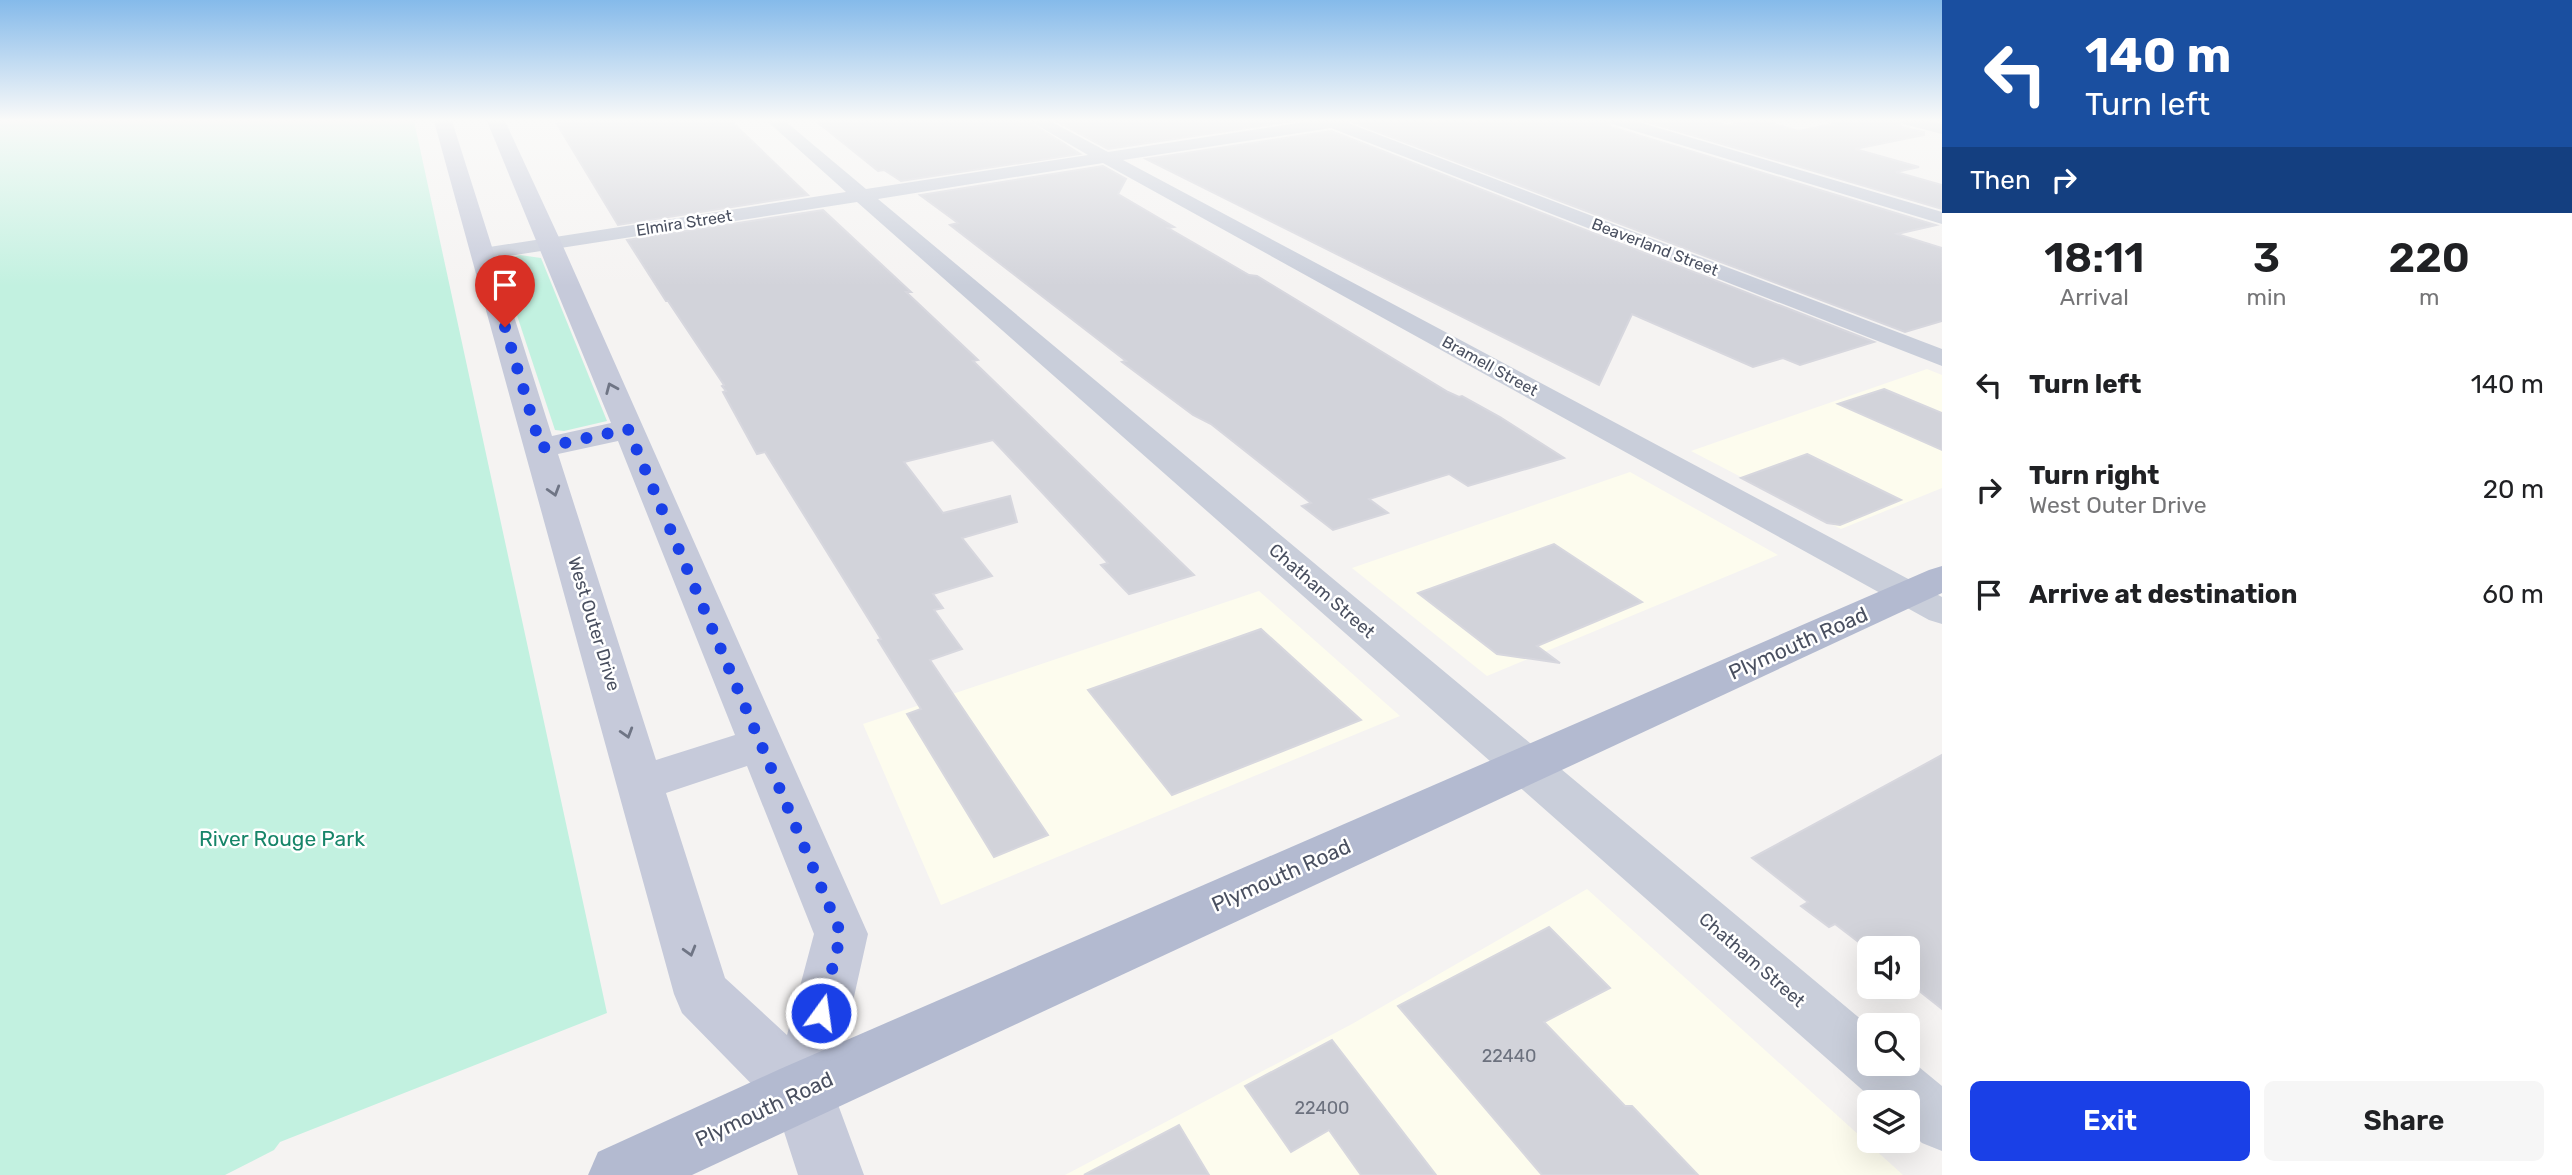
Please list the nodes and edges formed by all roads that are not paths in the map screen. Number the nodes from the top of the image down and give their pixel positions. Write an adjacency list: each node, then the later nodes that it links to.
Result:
1 (460, 176): 11 (main road, West Outer Drive)
2 (521, 176): 10 (main road)
3 (839, 176): 8 (street, Chatham Street)
4 (991, 176): 8 (street, Elmira Street)
5 (1139, 176): 15 (street, Bramell Street)
6 (1473, 176): 12 (street, Beaverland Street)
7 (1802, 176): 9 (street)
8 (862, 196): 10 (street, Elmira Street); 17 (street, Chatham Street)
9 (1942, 218)
10 (551, 244): 11 (street, Elmira Street); 13 (main road, one-way to 10)
11 (484, 254): 14 (main road, West Outer Drive)
12 (1942, 358)
13 (628, 429): 14 (main road); 16 (main road)
14 (541, 448): 18 (main road, West Outer Drive, one-way to 18)
15 (1931, 595): 17 (main road, Plymouth Road)
16 (760, 744): 18 (main road); 21 (main road)
17 (1525, 766): 19 (street, Chatham Street); 21 (main road, Plymouth Road)
18 (642, 783): 21 (main road, West Outer Drive, one-way to 21)
19 (1857, 1050)
20 (1887, 1076): 22 (street)
21 (802, 1091): 23 (main road, Plymouth Road); 24 (main road, West Outer Drive)
22 (1942, 1123)
23 (621, 1175)
24 (831, 1175)

